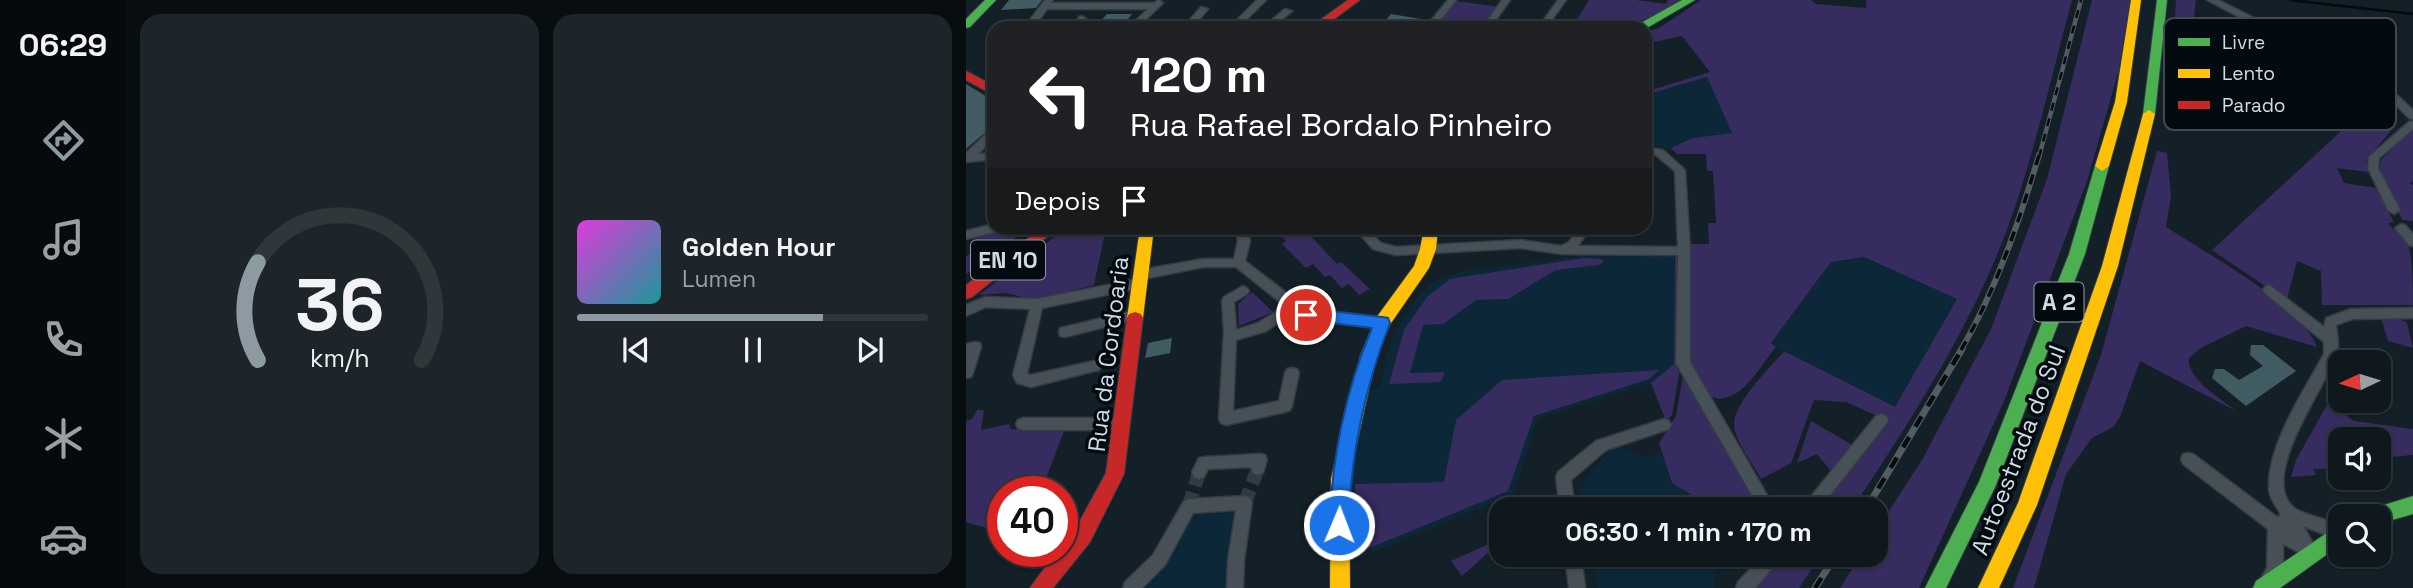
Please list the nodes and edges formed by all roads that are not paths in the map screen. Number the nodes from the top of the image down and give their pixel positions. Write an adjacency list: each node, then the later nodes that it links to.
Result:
1 (991, 0): 30 (main road)
2 (1262, 0): 22 (street)
3 (1354, 0): 24 (main road)
4 (1365, 0): 25 (main road)
5 (1452, 0): 26 (street)
6 (1506, 0): 27 (street)
7 (1548, 0): 12 (street)
8 (1690, 0): 29 (main road)
9 (2136, 0): 98 (main road, Autoestrada do Sul / A 2)
10 (2162, 0): 99 (main road, Autoestrada do Sul / A 2)
11 (2211, 0): 18 (street)
12 (1562, 1): 28 (street)
13 (1104, 2): 14 (street); 15 (street)
14 (1047, 3): 19 (street)
15 (1159, 3): 20 (street)
16 (1204, 9): 21 (street)
17 (1288, 11): 23 (street)
18 (2247, 18)
19 (1033, 21)
20 (1140, 21)
21 (1193, 21)
22 (1240, 21)
23 (1275, 21)
24 (1325, 21)
25 (1336, 21)
26 (1435, 21)
27 (1494, 21)
28 (1547, 21)
29 (1651, 21)
30 (966, 25)
31 (966, 75): 32 (main road)
32 (987, 87)
33 (2396, 100): 34 (street)
34 (2413, 116)
35 (2413, 124): 40 (street)
36 (987, 139): 39 (street)
37 (1652, 151): 54 (street)
38 (987, 157): 39 (street)
39 (966, 159)
40 (2394, 210)
41 (2401, 228): 51 (street)
42 (987, 230): 43 (street)
43 (966, 235)
44 (1028, 235): 57 (main road, EN 10)
45 (1042, 235): 60 (main road, EN 10)
46 (1146, 235): 56 (main road, Rua da Cordoaria)
47 (1243, 235): 55 (street)
48 (1367, 235): 52 (street)
49 (1430, 235): 52 (main road)
50 (1579, 235): 53 (street)
51 (2413, 242)
52 (1428, 249): 53 (street); 66 (main road)
53 (1562, 250): 54 (street)
54 (1684, 251): 82 (street)
55 (1239, 263): 56 (street); 62 (street)
56 (1140, 279): 61 (street); 64 (main road, Rua da Cordoaria)
57 (966, 282)
58 (2269, 290): 69 (street)
59 (1243, 291): 68 (street)
60 (966, 293)
61 (1037, 304): 63 (street); 71 (street)
62 (1295, 306): 66 (street); 68 (street)
63 (966, 310)
64 (1136, 315): 67 (street); 76 (main road, Rua da Cordoaria)
65 (2412, 317): 69 (street)
66 (1382, 323): 95 (main road)
67 (1065, 332)
68 (1229, 337): 73 (street)
69 (2331, 340): 86 (street)
70 (966, 349): 72 (street)
71 (1094, 366)
72 (966, 373)
73 (1292, 373)
74 (1881, 420): 83 (street)
75 (1023, 424): 76 (street)
76 (1121, 424): 92 (main road, Rua da Cordoaria)
77 (1664, 425): 81 (street)
78 (2188, 460): 86 (street)
79 (1258, 468): 80 (street)
80 (1199, 472)
81 (1566, 497)
82 (1761, 497)
83 (1820, 497)
84 (2413, 505): 85 (main road)
85 (2391, 511)
86 (2284, 519): 87 (street); 89 (street); 100 (street)
87 (2328, 528)
88 (2328, 539): 89 (main road)
89 (2308, 552): 100 (main road)
90 (1574, 567): 96 (street)
91 (1762, 567): 97 (street)
92 (1040, 588)
93 (1131, 588): 94 (street)
94 (1235, 588)
95 (1340, 588)
96 (1577, 588)
97 (1744, 588)
98 (1935, 588)
99 (1988, 588)
100 (2263, 588)

